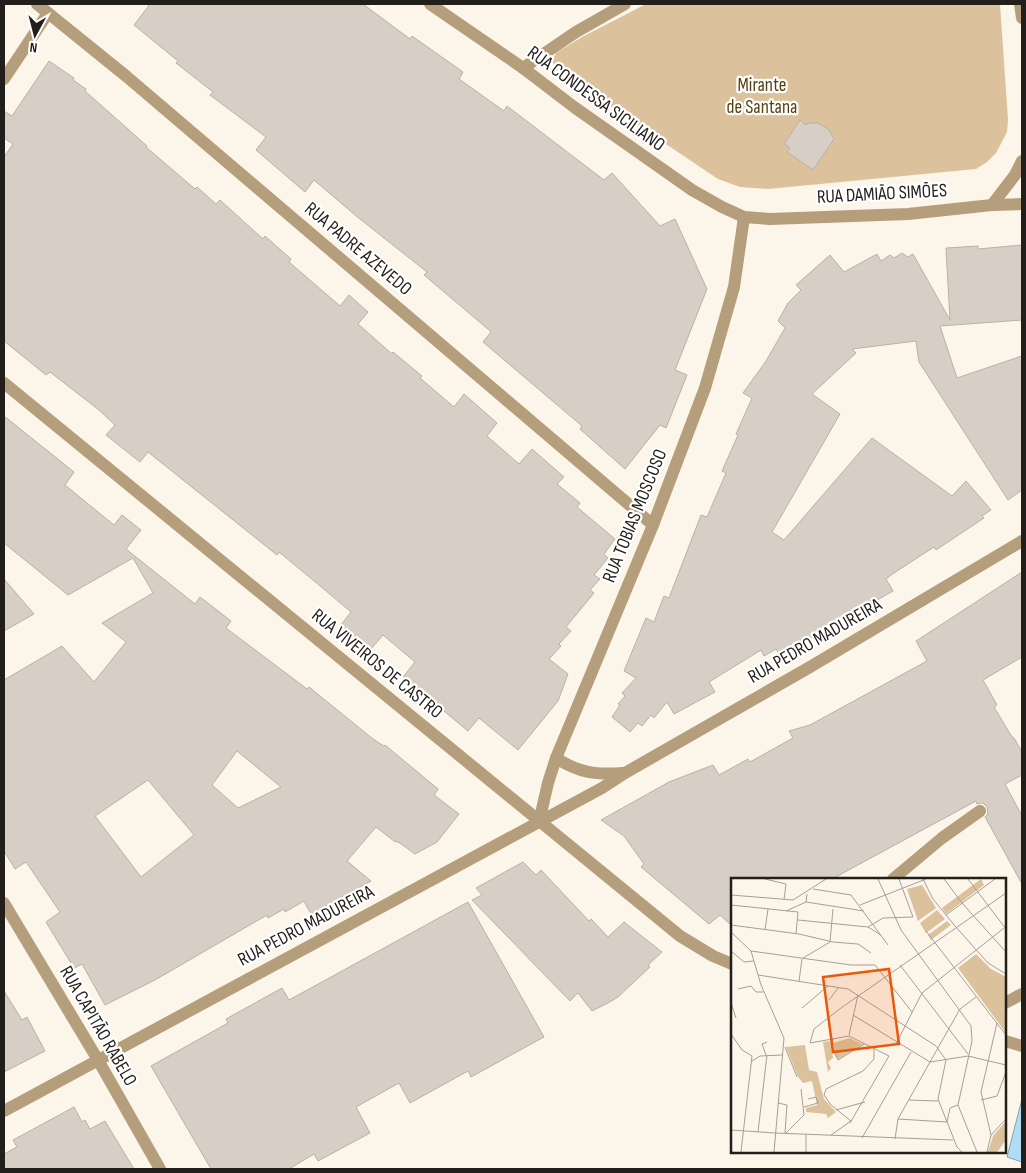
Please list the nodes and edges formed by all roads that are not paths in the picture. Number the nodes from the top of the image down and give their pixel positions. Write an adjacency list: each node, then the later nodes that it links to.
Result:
1 (36, 4): 5 (street, RUA PADRE AZEVEDO)
2 (430, 4): 7 (street, RUA CONDESSA SICILIANO)
3 (625, 4): 7 (street)
4 (1020, 4): 6 (street)
5 (48, 12): 8 (street); 14 (street, RUA PADRE AZEVEDO)
6 (1022, 18)
7 (523, 68): 12 (street, RUA CONDESSA SICILIANO)
8 (4, 79)
9 (1022, 161): 11 (street)
10 (1022, 204): 11 (street, RUA DAMIÃO SIMÕES)
11 (992, 205): 12 (street, RUA DAMIÃO SIMÕES)
12 (744, 217): 14 (street, RUA TOBIAS MOSCOSO)
13 (4, 384): 19 (street, RUA VIVEIROS DE CASTRO)
14 (653, 525): 16 (street, RUA TOBIAS MOSCOSO)
15 (1022, 541): 17 (street, RUA PEDRO MADUREIRA)
16 (556, 758): 17 (street, RUA PEDRO MADUREIRA); 19 (street, RUA TOBIAS MOSCOSO)
17 (625, 773): 19 (street, RUA PEDRO MADUREIRA)
18 (980, 811): 20 (street)
19 (539, 822): 22 (street, RUA VIVEIROS DE CASTRO); 27 (street, RUA PEDRO MADUREIRA)
20 (894, 878)
21 (4, 903): 27 (street, RUA CAPITÃO RABELO)
22 (731, 964)
23 (1022, 994): 24 (street)
24 (1006, 1002)
25 (1006, 1041): 26 (street)
26 (1022, 1046)
27 (98, 1060): 28 (street, RUA PEDRO MADUREIRA); 29 (street, RUA CAPITÃO RABELO)
28 (4, 1111)
29 (160, 1169)

